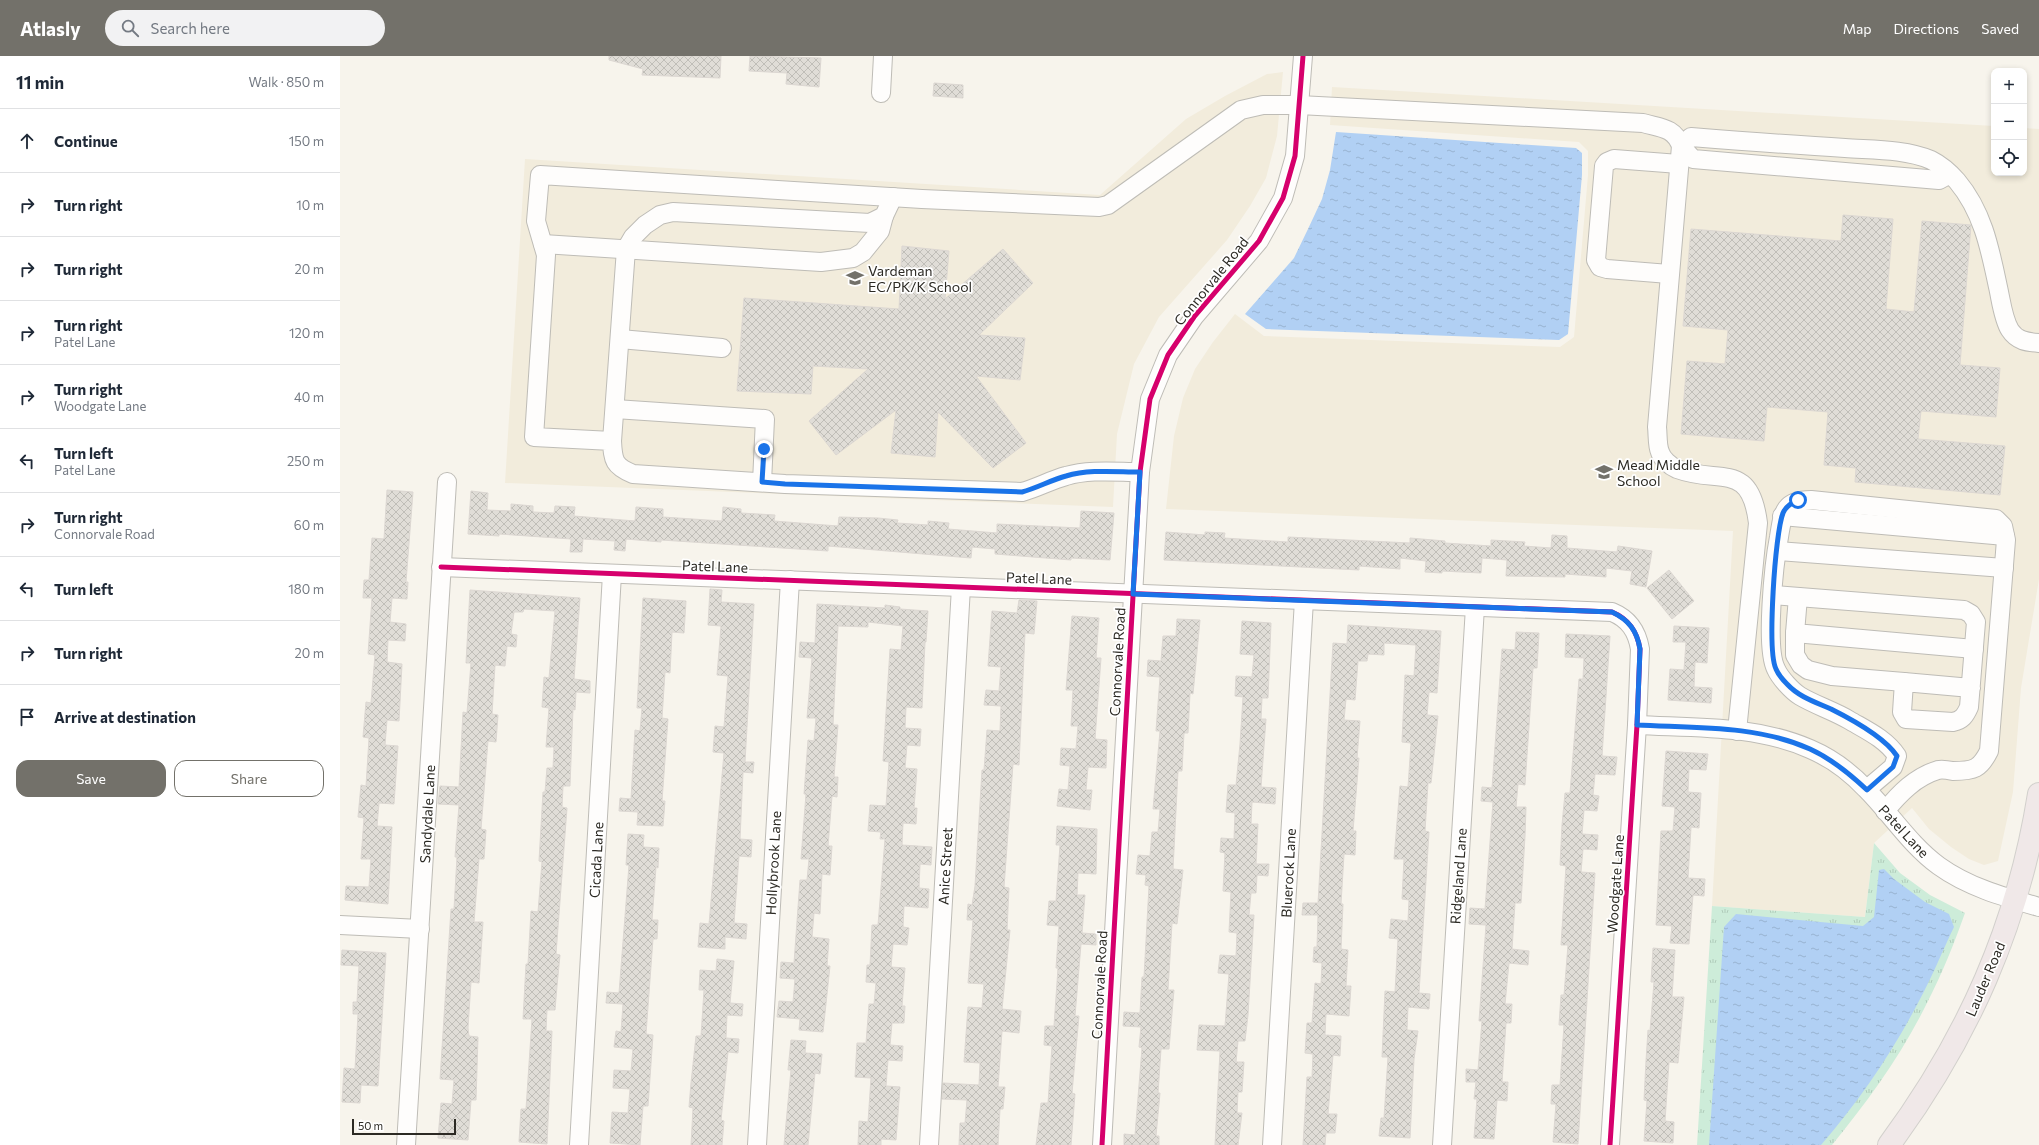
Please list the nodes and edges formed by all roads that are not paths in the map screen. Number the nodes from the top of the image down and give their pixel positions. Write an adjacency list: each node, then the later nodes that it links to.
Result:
1 (883, 56): 3 (street)
2 (1303, 56): 4 (street, Connorvale Road)
3 (881, 93)
4 (1299, 105): 5 (street); 8 (street); 18 (street, Connorvale Road)
5 (1681, 146): 6 (street); 7 (street); 7 (street)
6 (1679, 164): 12 (street); 12 (street)
7 (1950, 174): 14 (street)
8 (893, 197): 9 (street); 10 (street)
9 (884, 216): 11 (street); 11 (street)
10 (543, 244): 11 (street); 17 (street)
11 (626, 249): 13 (street)
12 (1669, 274): 39 (street)
13 (620, 339): 15 (street); 16 (street)
14 (2039, 343)
15 (722, 348)
16 (615, 409): 17 (street); 20 (street)
17 (612, 441): 20 (street)
18 (1140, 472): 20 (street); 27 (street, Connorvale Road)
19 (447, 482): 22 (street, Sandydale Lane)
20 (762, 482)
21 (1777, 551): 23 (street); 23 (street); 28 (street)
22 (441, 567): 24 (street, Patel Lane); 46 (street, Sandydale Lane)
23 (2004, 568): 37 (street)
24 (612, 574): 25 (street, Patel Lane); 48 (street, Cicada Lane)
25 (790, 580): 26 (street, Patel Lane); 49 (street, Hollybrook Lane)
26 (961, 587): 27 (street, Patel Lane); 50 (street, Anice Street)
27 (1133, 594): 30 (street, Patel Lane); 51 (street, Connorvale Road)
28 (1773, 596): 29 (street); 40 (street)
29 (1798, 597): 33 (street); 34 (street)
30 (1304, 600): 31 (street, Patel Lane); 52 (street, Bluerock Lane)
31 (1475, 607): 32 (street, Patel Lane); 53 (street, Ridgeland Lane)
32 (1631, 625): 38 (street, Woodgate Lane)
33 (1795, 634): 34 (street); 35 (street)
34 (1974, 649): 36 (street)
35 (1904, 682): 36 (street); 36 (street)
36 (1970, 690): 37 (street)
37 (1994, 693): 42 (street)
38 (1637, 725): 39 (street, Patel Lane); 54 (street, Woodgate Lane)
39 (1737, 731): 40 (street, Patel Lane)
40 (1867, 790): 42 (street, Patel Lane)
41 (2039, 794): 43 (main road, Lauder Road)
42 (1885, 811): 43 (street, Patel Lane)
43 (2015, 900): 44 (street, Patel Lane); 55 (main road, Lauder Road)
44 (2039, 907)
45 (340, 925): 46 (street)
46 (420, 929): 47 (street, Sandydale Lane)
47 (406, 1145)
48 (579, 1145)
49 (757, 1145)
50 (929, 1145)
51 (1102, 1145)
52 (1272, 1145)
53 (1442, 1145)
54 (1610, 1145)
55 (1889, 1145)

